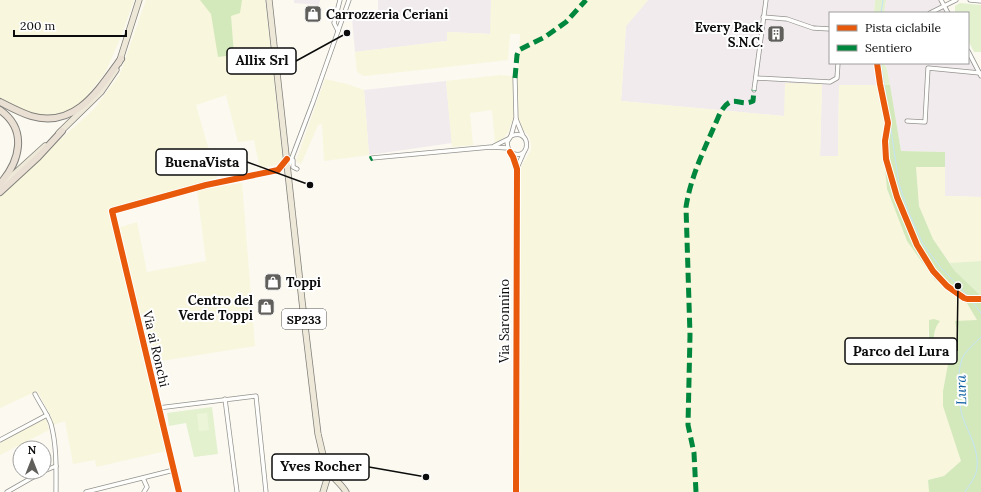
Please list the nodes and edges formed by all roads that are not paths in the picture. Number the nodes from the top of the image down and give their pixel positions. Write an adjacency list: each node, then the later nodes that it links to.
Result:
1 (139, 0): 17 (main road)
2 (269, 0): 34 (main road, SP233)
3 (340, 0): 15 (street)
4 (349, 0): 15 (street)
5 (766, 0): 13 (street)
6 (941, 0): 10 (street)
7 (956, 0): 10 (street)
8 (970, 0): 9 (street)
9 (981, 1)
10 (944, 6): 11 (street); 12 (street)
11 (932, 12)
12 (947, 12)
13 (763, 16): 14 (street); 21 (street)
14 (829, 29)
15 (338, 31): 34 (street)
16 (969, 53): 19 (street)
17 (121, 59): 23 (highway); 27 (main road)
18 (838, 64): 21 (street)
19 (980, 74): 26 (street)
20 (515, 78): 25 (street, Via Saronnino)
21 (756, 78): 22 (street)
22 (754, 90)
23 (0, 102)
24 (0, 110): 38 (highway)
25 (516, 118): 28 (street, Via Saronnino); 29 (street, Via Saronnino)
26 (907, 121)
27 (62, 130): 38 (main road); 39 (highway)
28 (523, 136): 29 (street); 33 (street, Via Saronnino)
29 (510, 138): 30 (street); 31 (street, Via Saronnino)
30 (491, 147): 31 (street); 35 (street)
31 (508, 148): 32 (street, Via Saronnino)
32 (510, 152): 33 (street); 37 (street, Via Saronnino)
33 (524, 152): 37 (street, Via Saronnino)
34 (290, 158): 36 (street); 42 (street, Via ai Ronchi); 47 (main road, SP233)
35 (372, 158)
36 (297, 169)
37 (517, 169): 62 (street, Via Saronnino)
38 (0, 185)
39 (0, 192)
40 (35, 394): 43 (street)
41 (225, 400): 42 (street); 59 (street); 60 (street)
42 (158, 408): 48 (street, Via ai Ronchi)
43 (47, 415): 44 (street); 45 (street)
44 (0, 440)
45 (56, 466): 46 (street); 55 (street)
46 (52, 468)
47 (326, 468): 51 (main road, SP233); 52 (main road, SP233)
48 (174, 470): 49 (street); 58 (street, Via ai Ronchi)
49 (142, 478): 53 (street); 57 (street)
50 (29, 480): 54 (street)
51 (338, 483): 52 (main road, SP233); 61 (main road, SP233)
52 (324, 489)
53 (96, 491): 56 (street)
54 (7, 492)
55 (56, 492)
56 (86, 492)
57 (144, 492)
58 (179, 492)
59 (237, 492)
60 (266, 492)
61 (346, 492)
62 (516, 492)

